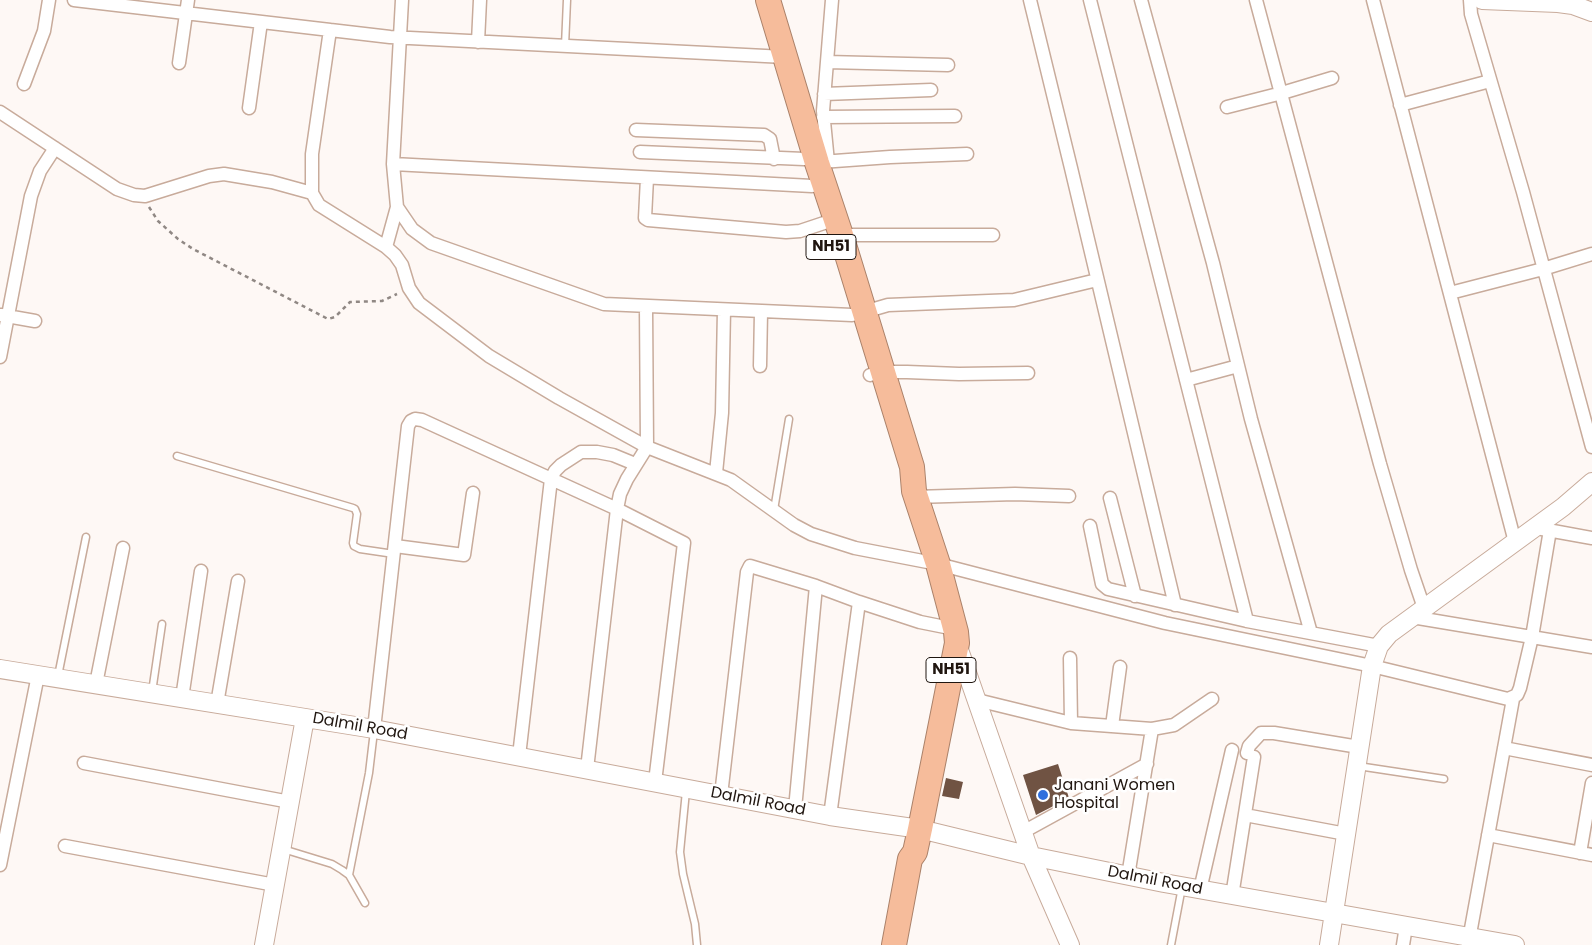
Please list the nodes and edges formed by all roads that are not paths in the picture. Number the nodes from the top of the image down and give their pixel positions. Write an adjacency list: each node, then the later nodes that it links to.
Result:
1 (49, 0): 30 (street)
2 (74, 0): 18 (street)
3 (188, 0): 18 (street)
4 (402, 0): 21 (street)
5 (480, 0): 22 (street)
6 (567, 0): 23 (lane)
7 (755, 0): 24 (highway, NH51)
8 (768, 0): 24 (highway, NH51)
9 (832, 0): 25 (street)
10 (1030, 0): 56 (street)
11 (1090, 0): 69 (street)
12 (1141, 0): 66 (street)
13 (1256, 0): 32 (street)
14 (1373, 0): 34 (street)
15 (1470, 0): 29 (street)
16 (1482, 0): 17 (street)
17 (1592, 12)
18 (186, 13): 19 (street); 26 (street)
19 (261, 22): 20 (street); 36 (street)
20 (330, 30): 21 (street); 49 (street)
21 (400, 38): 22 (street); 46 (street)
22 (478, 42): 23 (street)
23 (565, 46): 24 (street)
24 (780, 57): 45 (highway, NH51)
25 (827, 62): 27 (street); 33 (street)
26 (179, 63)
27 (948, 65)
28 (1332, 78): 32 (street)
29 (1490, 81): 34 (street); 55 (street)
30 (24, 84)
31 (931, 90): 33 (street)
32 (1282, 93): 35 (street); 98 (street)
33 (824, 94): 39 (street)
34 (1400, 105): 57 (street)
35 (1227, 107)
36 (249, 108)
37 (0, 112): 41 (street)
38 (955, 116): 39 (street)
39 (823, 117): 45 (street)
40 (636, 130): 44 (street)
41 (55, 148): 49 (street); 62 (street)
42 (640, 152): 44 (street)
43 (966, 154): 45 (street)
44 (774, 159): 45 (street)
45 (814, 162): 48 (highway, NH51); 51 (highway, NH51)
46 (393, 164): 47 (street); 50 (street)
47 (647, 178): 48 (street); 51 (street)
48 (812, 186): 51 (highway, NH51)
49 (312, 193): 53 (street)
50 (397, 207): 53 (street); 58 (street)
51 (832, 229): 52 (street); 61 (highway, NH51)
52 (993, 235)
53 (386, 247): 71 (street)
54 (1592, 254): 55 (street)
55 (1544, 269): 57 (street); 72 (street)
56 (1097, 280): 61 (street); 97 (street)
57 (1450, 293): 88 (street)
58 (646, 307): 59 (street); 71 (street)
59 (724, 310): 60 (street); 75 (street)
60 (761, 312): 61 (street); 65 (street)
61 (858, 313): 67 (highway, NH51)
62 (4, 315): 63 (street); 64 (street)
63 (35, 321)
64 (0, 357)
65 (760, 366)
66 (1238, 366): 69 (street); 101 (street)
67 (876, 373): 68 (street); 79 (highway, NH51)
68 (1028, 373)
69 (1186, 380): 99 (street)
70 (789, 419): 83 (lane)
71 (647, 447): 74 (street); 75 (street)
72 (1592, 447)
73 (177, 456): 90 (lane)
74 (635, 464): 76 (street); 82 (street)
75 (716, 473): 83 (street)
76 (551, 479): 82 (street); 90 (street); 127 (street)
77 (1592, 482): 85 (street)
78 (473, 493): 90 (street)
79 (914, 494): 80 (street); 91 (highway, NH51)
80 (1069, 496)
81 (1110, 498): 95 (street)
82 (617, 509): 132 (street); 134 (street)
83 (774, 510): 91 (street)
84 (1090, 526): 95 (street)
85 (1543, 529): 87 (street); 88 (street); 103 (street)
86 (86, 537): 111 (lane)
87 (1592, 538)
88 (1515, 542): 98 (street)
89 (122, 548): 112 (street)
90 (394, 550): 122 (street)
91 (938, 564): 102 (highway, NH51); 107 (street)
92 (201, 571): 114 (street)
93 (238, 581): 118 (street)
94 (816, 586): 96 (street); 137 (street); 139 (street)
95 (1135, 596): 97 (street)
96 (858, 602): 102 (street); 141 (street)
97 (1175, 605): 99 (street)
98 (1418, 613): 103 (street); 104 (street)
99 (1247, 621): 101 (street)
100 (162, 624): 113 (lane)
101 (1311, 633): 104 (street)
102 (956, 636): 117 (street); 142 (highway, NH51)
103 (1532, 637): 105 (street); 115 (street)
104 (1380, 646): 107 (street)
105 (1592, 647)
106 (1070, 658): 120 (street)
107 (1372, 666): 115 (street); 124 (street)
108 (1120, 667): 121 (street)
109 (0, 669): 110 (street, Dalmil Road)
110 (38, 675): 111 (street, Dalmil Road); 150 (street)
111 (57, 678): 112 (street, Dalmil Road)
112 (96, 684): 113 (street, Dalmil Road)
113 (152, 693): 114 (street, Dalmil Road)
114 (182, 698): 118 (street, Dalmil Road)
115 (1513, 698): 125 (street)
116 (1212, 699): 123 (street)
117 (977, 700): 120 (street); 143 (street)
118 (216, 704): 119 (street, Dalmil Road)
119 (305, 718): 122 (street, Dalmil Road); 138 (street)
120 (1071, 722): 121 (street)
121 (1112, 726): 123 (street)
122 (374, 729): 127 (street, Dalmil Road); 151 (lane)
123 (1152, 729): 129 (street)
124 (1359, 747): 131 (street); 140 (street)
125 (1504, 748): 130 (street); 145 (street)
126 (1232, 750): 155 (street)
127 (519, 756): 132 (street, Dalmil Road)
128 (84, 763): 138 (street)
129 (1146, 764): 143 (street); 152 (street)
130 (1592, 765)
131 (1356, 766): 133 (lane); 144 (street)
132 (587, 770): 134 (street, Dalmil Road)
133 (1444, 779)
134 (655, 782): 136 (street, Dalmil Road)
135 (1592, 782): 148 (street)
136 (687, 788): 137 (street, Dalmil Road); 163 (lane)
137 (721, 795): 139 (street, Dalmil Road)
138 (290, 802): 147 (street)
139 (795, 809): 141 (street, Dalmil Road)
140 (1245, 815): 144 (street); 156 (street)
141 (830, 816): 142 (street, Dalmil Road)
142 (920, 829): 149 (street, Dalmil Road); 158 (highway, NH51)
143 (1023, 832): 149 (street)
144 (1346, 834): 159 (street)
145 (1488, 835): 148 (street); 161 (street)
146 (65, 846): 153 (street)
147 (282, 848): 151 (lane); 153 (street)
148 (1586, 854)
149 (1031, 856): 152 (street, Dalmil Road); 166 (street)
150 (0, 865)
151 (349, 875): 157 (lane)
152 (1128, 876): 154 (street, Dalmil Road)
153 (275, 884): 162 (street)
154 (1182, 886): 155 (street, Dalmil Road); 167 (lane)
155 (1200, 890): 156 (street, Dalmil Road)
156 (1232, 896): 159 (street, Dalmil Road)
157 (364, 903)
158 (905, 914): 164 (highway, NH51); 165 (highway, NH51)
159 (1334, 914): 160 (street, Dalmil Road); 168 (street)
160 (1406, 926): 161 (street, Dalmil Road); 169 (street)
161 (1468, 941): 170 (street, Dalmil Road)
162 (264, 945)
163 (697, 945)
164 (894, 945)
165 (904, 945)
166 (1070, 945)
167 (1171, 945)
168 (1329, 945)
169 (1402, 945)
170 (1515, 945)

